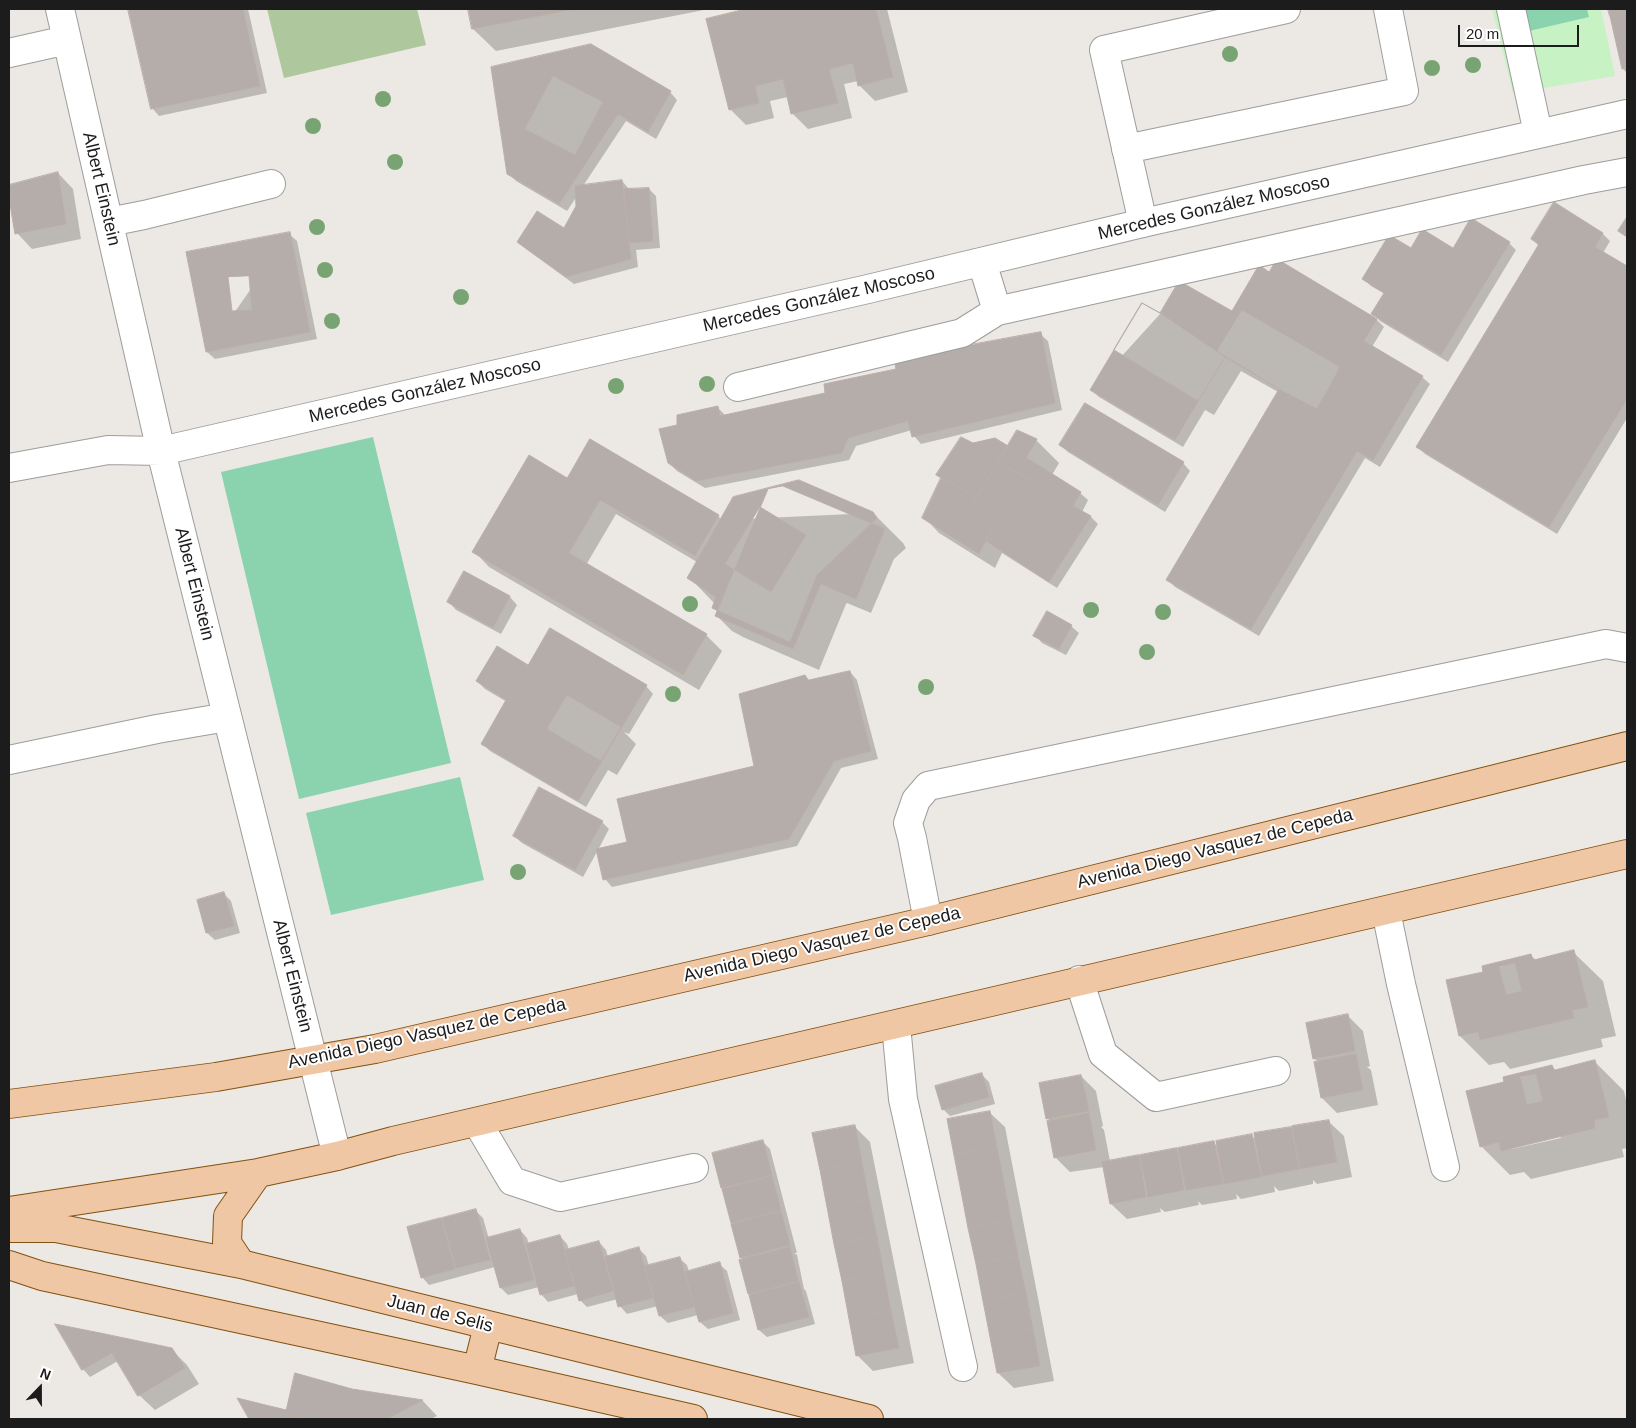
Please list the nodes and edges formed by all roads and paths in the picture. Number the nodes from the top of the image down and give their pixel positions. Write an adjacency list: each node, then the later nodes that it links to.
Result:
1 (60, 9): 5 (street, Albert Einstein)
2 (1286, 9): 9 (street)
3 (1388, 9): 9 (street)
4 (1511, 9): 8 (street)
5 (67, 40): 6 (street); 12 (street, Albert Einstein)
6 (9, 53)
7 (1627, 114): 8 (street, Mercedes González Moscoso)
8 (1538, 133): 13 (street, Mercedes González Moscoso)
9 (1126, 149): 13 (street)
10 (1627, 172): 15 (street)
11 (270, 184): 12 (street)
12 (109, 222): 17 (street, Albert Einstein)
13 (1143, 224): 14 (street, Mercedes González Moscoso)
14 (982, 262): 15 (street); 17 (street, Mercedes González Moscoso)
15 (997, 311): 16 (street)
16 (738, 387)
17 (161, 451): 18 (street, Mercedes González Moscoso); 20 (street, Albert Einstein)
18 (9, 468)
19 (1627, 648): 25 (street)
20 (227, 717): 22 (street); 28 (street, Albert Einstein)
21 (1627, 746): 25 (main road, Avenida Diego Vasquez de Cepeda)
22 (9, 760)
23 (1627, 854): 24 (main road)
24 (1386, 911): 26 (main road); 33 (street)
25 (928, 921): 28 (main road, Avenida Diego Vasquez de Cepeda)
26 (1080, 980): 27 (main road); 29 (street)
27 (896, 1025): 31 (main road); 41 (street)
28 (313, 1060): 30 (main road, Avenida Diego Vasquez de Cepeda); 32 (street, Albert Einstein)
29 (1276, 1071)
30 (9, 1104)
31 (477, 1122): 32 (main road); 34 (street)
32 (337, 1156): 35 (main road)
33 (1445, 1167)
34 (694, 1168)
35 (258, 1173): 36 (main road); 38 (main road)
36 (9, 1211)
37 (9, 1228): 38 (main road, Juan de Selis)
38 (241, 1264): 40 (main road, Juan de Selis)
39 (9, 1265): 42 (main road)
40 (488, 1326): 42 (main road); 44 (main road, Juan de Selis)
41 (964, 1367)
42 (477, 1370): 43 (main road)
43 (693, 1419)
44 (869, 1419)

